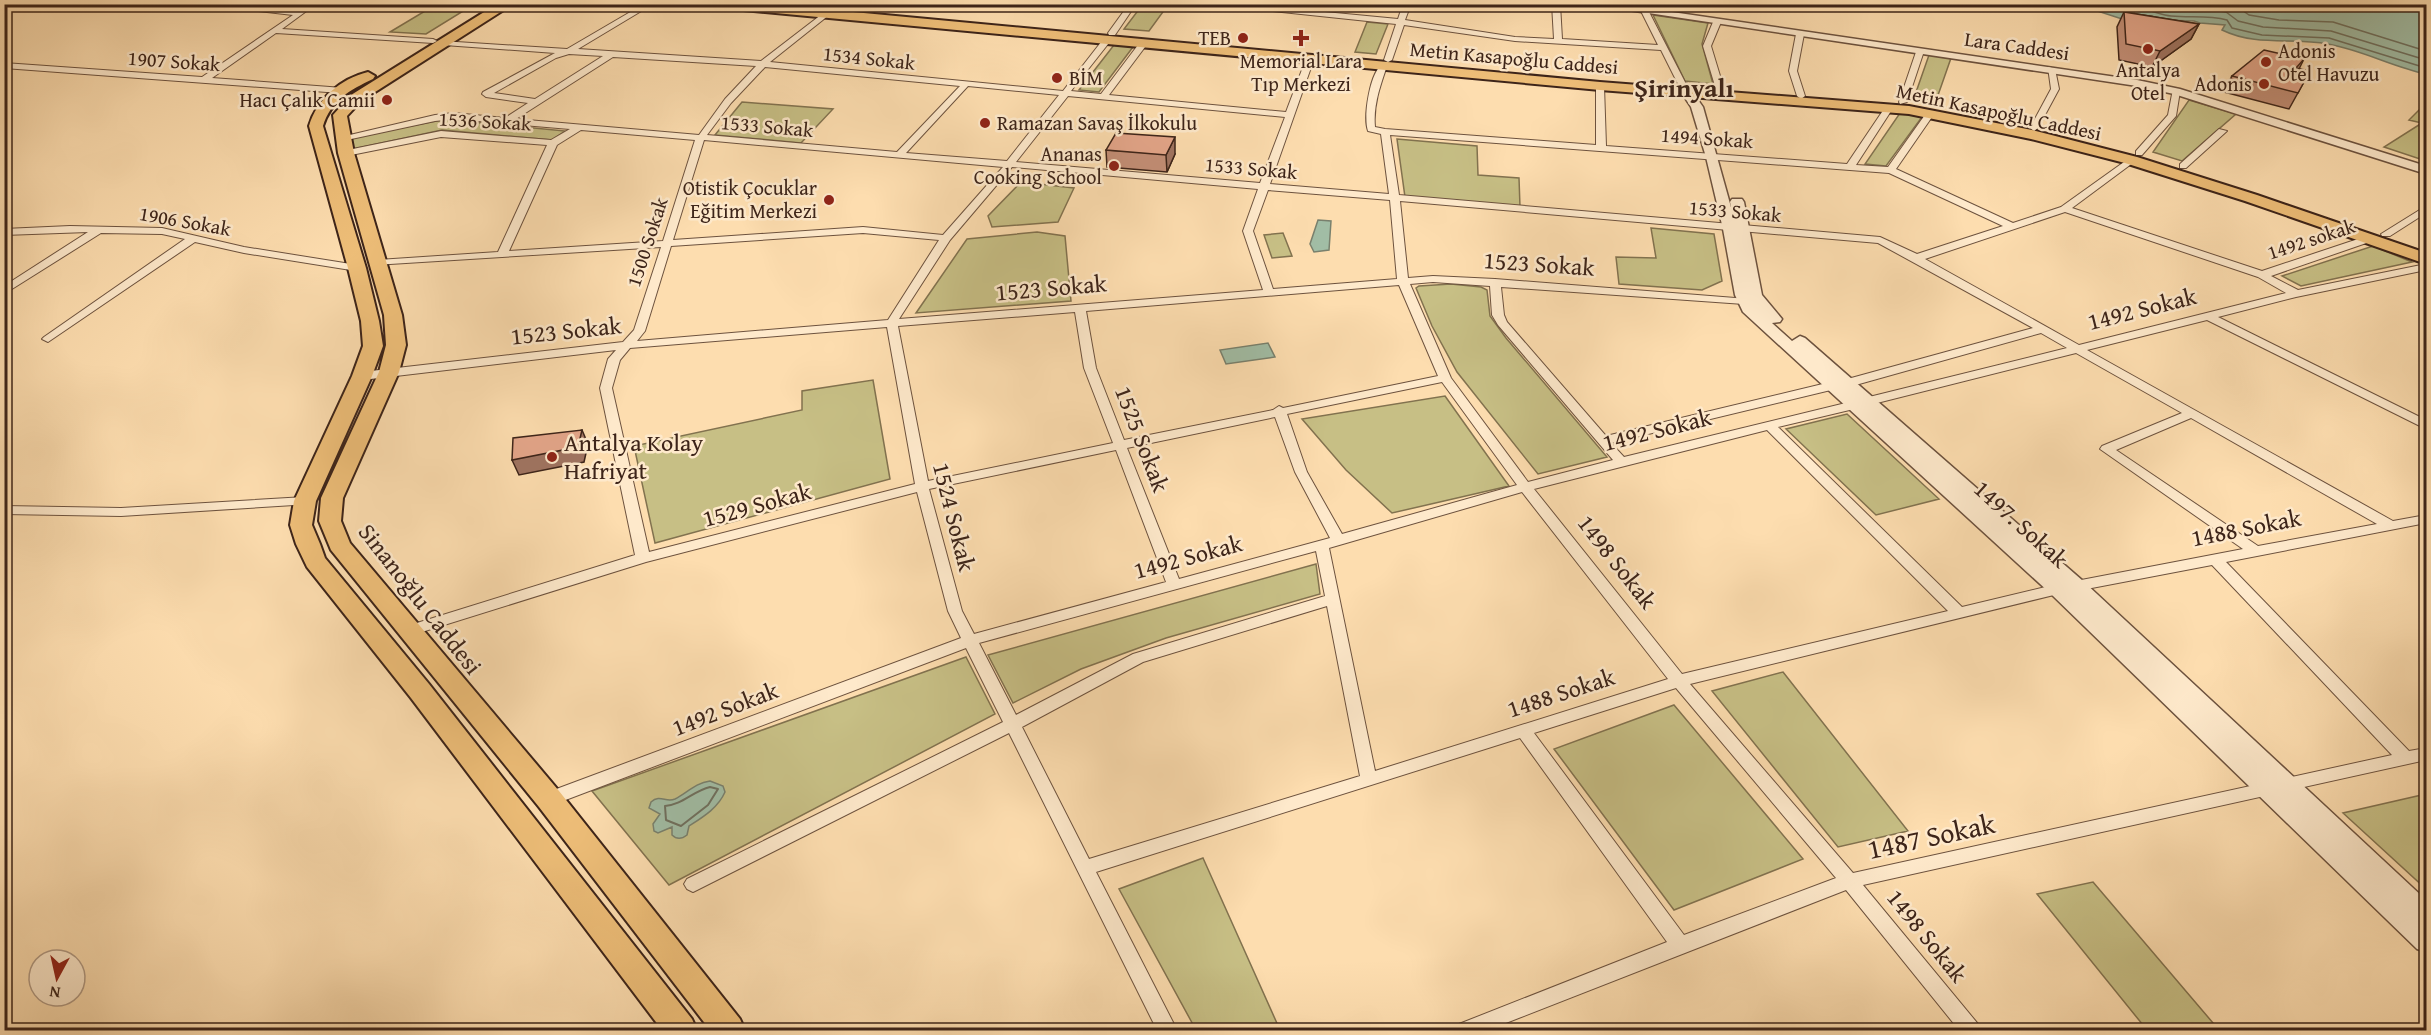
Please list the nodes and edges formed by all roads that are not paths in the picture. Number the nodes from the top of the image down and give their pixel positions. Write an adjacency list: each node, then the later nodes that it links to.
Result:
1 (200, 4): 17 (street)
2 (313, 4): 17 (street)
3 (492, 4): 23 (main road, Si̇nanoğlu Caddesi)
4 (507, 4): 23 (main road, Si̇nanoğlu Caddesi)
5 (650, 4): 27 (street)
6 (722, 4): 15 (main road, Metin Kasapoğlu Caddesi)
7 (1133, 4): 22 (street)
8 (1209, 4): 14 (street)
9 (1407, 4): 18 (street)
10 (1556, 4): 24 (street)
11 (1593, 4): 16 (street, Lara Caddesi)
12 (1626, 4): 16 (street)
13 (811, 5): 15 (main road, Metin Kasapoğlu Caddesi)
14 (1244, 6): 18 (street)
15 (837, 8): 22 (main road, Metin Kasapoğlu Caddesi); 32 (street, 1500 Sokak)
16 (1654, 9): 19 (street, Lara Caddesi); 26 (street)
17 (300, 13): 20 (street)
18 (1400, 22): 24 (street); 31 (street)
19 (1717, 22): 21 (street, Lara Caddesi); 41 (street)
20 (274, 31): 23 (street, 1534 Sokak); 37 (street)
21 (1800, 34): 28 (street, Lara Caddesi); 44 (street)
22 (1110, 36): 25 (main road, Metin Kasapoğlu Caddesi); 31 (main road, Metin Kasapoğlu Caddesi); 43 (street)
23 (439, 42): 27 (street, 1534 Sokak); 40 (main road, Si̇nanoğlu Caddesi); 57 (main road, Si̇nanoğlu Caddesi)
24 (1558, 42): 26 (street)
25 (1144, 43): 30 (main road, Metin Kasapoğlu Caddesi); 45 (street)
26 (1663, 48): 41 (street)
27 (569, 51): 29 (street, 1534 Sokak); 46 (street)
28 (1920, 51): 35 (street, Lara Caddesi); 47 (street)
29 (612, 54): 32 (street, 1534 Sokak); 46 (street)
30 (1310, 59): 31 (main road, Metin Kasapoğlu Caddesi); 49 (street)
31 (1385, 63): 39 (main road, Metin Kasapoğlu Caddesi); 41 (main road, Metin Kasapoğlu Caddesi); 54 (street)
32 (763, 64): 38 (street, 1534 Sokak); 55 (street, 1500 Sokak)
33 (4, 65): 34 (street, 1907 Sokak)
34 (19, 66): 36 (street); 37 (street, 1907 Sokak)
35 (2051, 69): 42 (street, Lara Caddesi); 52 (street)
36 (4, 72)
37 (204, 80): 40 (street, 1907 Sokak)
38 (966, 84): 43 (street, 1534 Sokak); 59 (street)
39 (1600, 86): 41 (main road, Metin Kasapoğlu Caddesi); 58 (street)
40 (340, 90): 84 (main road, Si̇nanoğlu Caddesi)
41 (1699, 90): 44 (main road, Metin Kasapoğlu Caddesi); 47 (main road, Metin Kasapoğlu Caddesi); 61 (street, 1497. Sokak)
42 (2176, 91): 60 (street); 66 (street, Lara Caddesi)
43 (1067, 93): 45 (street, 1534 Sokak); 62 (street)
44 (1802, 96): 47 (main road, Metin Kasapoğlu Caddesi)
45 (1103, 97): 49 (street, 1534 Sokak)
46 (536, 102): 50 (street)
47 (1896, 105): 48 (main road, Metin Kasapoğlu Caddesi); 52 (main road, Metin Kasapoğlu Caddesi); 63 (street)
48 (1930, 114): 60 (main road, Metin Kasapoğlu Caddesi); 65 (street)
49 (1289, 116): 67 (street)
50 (506, 121): 51 (street, 1533 Sokak); 57 (street, 1533 Sokak)
51 (578, 128): 55 (street, 1533 Sokak); 56 (street)
52 (2034, 128): 60 (main road, Metin Kasapoğlu Caddesi)
53 (2222, 131): 64 (street)
54 (1385, 132): 58 (street, 1494 Sokak); 68 (street, 1498 Sokak)
55 (700, 139): 59 (street, 1533 Sokak); 79 (street, 1500 Sokak)
56 (553, 143): 57 (street, 1536 Sokak); 81 (street)
57 (344, 145): 84 (main road, Si̇nanoğlu Caddesi)
58 (1601, 148): 61 (street, 1494 Sokak)
59 (898, 156): 62 (street, 1533 Sokak)
60 (2135, 157): 64 (main road, Metin Kasapoğlu Caddesi); 69 (street); 78 (main road, Metin Kasapoğlu Caddesi)
61 (1719, 158): 63 (street, 1494 Sokak); 73 (street, 1497. Sokak)
62 (1009, 165): 67 (street, 1533 Sokak); 77 (street)
63 (1850, 166): 65 (street, 1494 Sokak)
64 (2183, 166): 75 (main road, Metin Kasapoğlu Caddesi)
65 (1891, 170): 71 (street, 1494 Sokak)
66 (2427, 170)
67 (1262, 187): 68 (street, 1533 Sokak); 90 (street)
68 (1395, 199): 73 (street, 1533 Sokak); 87 (street, 1498 Sokak)
69 (2065, 209): 71 (street); 86 (street)
70 (2427, 209): 75 (street)
71 (2014, 227): 82 (street)
72 (99, 229): 74 (street, 1906 Sokak); 76 (street, 1906 Sokak); 89 (street)
73 (1737, 229): 82 (street, 1533 Sokak); 92 (street, 1497. Sokak); 103 (street, 1497. Sokak)
74 (4, 232)
75 (2386, 234): 80 (main road, Metin Kasapoğlu Caddesi)
76 (192, 238): 84 (street, 1906 Sokak); 97 (street)
77 (946, 238): 79 (street, 1906 Sokak); 95 (street)
78 (2371, 238): 83 (main road, Metin Kasapoğlu Caddesi); 86 (street, 1492 sokak)
79 (667, 243): 81 (street, 1906 Sokak); 98 (street, 1500 Sokak)
80 (2427, 250)
81 (502, 255): 84 (street, 1906 Sokak)
82 (1916, 258): 96 (street, 1533 Sokak)
83 (2427, 260)
84 (368, 266): 100 (main road, Si̇nanoğlu Caddesi); 101 (main road, Si̇nanoğlu Caddesi)
85 (2427, 267): 91 (street, 1492 Sokak)
86 (2262, 275): 91 (street)
87 (1402, 281): 88 (street, 1523 Sokak); 90 (street, 1523 Sokak); 102 (street, 1498 Sokak)
88 (1495, 282): 92 (street, 1523 Sokak); 109 (street)
89 (4, 291)
90 (1269, 292): 93 (street, 1523 Sokak)
91 (2296, 294): 94 (street, 1492 Sokak)
92 (1744, 301): 103 (street, 1497. Sokak)
93 (1080, 307): 95 (street, 1523 Sokak); 110 (street, 1525 Sokak)
94 (2208, 316): 99 (street, 1492 Sokak); 107 (street)
95 (892, 322): 98 (street, 1523 Sokak); 112 (street, 1524 Sokak)
96 (2040, 330): 99 (street, 1533 Sokak); 103 (street, 1492 Sokak)
97 (48, 339)
98 (627, 345): 100 (street, 1523 Sokak); 121 (street, 1500 Sokak)
99 (2075, 349): 104 (street, 1492 Sokak); 106 (street, 1533 Sokak)
100 (389, 372): 101 (street, 1523 Sokak); 127 (main road, Si̇nanoğlu Caddesi)
101 (362, 376): 114 (main road, Si̇nanoğlu Caddesi)
102 (1445, 378): 105 (street, 1529 Sokak); 113 (street, 1498 Sokak)
103 (1840, 384): 104 (street, 1497. Sokak); 109 (street, 1492 Sokak)
104 (1861, 403): 108 (street, 1492 Sokak); 124 (street, 1497. Sokak)
105 (1280, 410): 110 (street, 1529 Sokak); 118 (street)
106 (2192, 414): 117 (street, 1533 Sokak); 120 (street)
107 (2427, 424)
108 (1768, 425): 111 (street, 1492 Sokak); 126 (street)
109 (1602, 441): 111 (street)
110 (1120, 443): 112 (street, 1529 Sokak); 123 (street, 1525 Sokak)
111 (1621, 462): 113 (street, 1492 Sokak)
112 (922, 486): 121 (street, 1529 Sokak); 128 (street, 1524 Sokak)
113 (1526, 488): 118 (street, 1492 Sokak); 129 (street, 1498 Sokak)
114 (305, 501): 115 (street); 144 (main road, Si̇nanoğlu Caddesi)
115 (4, 510)
116 (2427, 519): 117 (street, 1488 Sokak)
117 (2390, 525): 120 (street, 1488 Sokak)
118 (1338, 539): 119 (street, 1492 Sokak)
119 (1322, 545): 123 (street, 1492 Sokak); 125 (street)
120 (2255, 550): 122 (street, 1488 Sokak)
121 (643, 558): 127 (street, 1529 Sokak)
122 (2214, 558): 124 (street, 1488 Sokak); 133 (street)
123 (1174, 584): 128 (street, 1492 Sokak)
124 (2067, 587): 126 (street, 1488 Sokak); 135 (street, 1497. Sokak); 136 (street, 1497. Sokak)
125 (1333, 599): 130 (street); 134 (street)
126 (1958, 612): 129 (street, 1488 Sokak)
127 (410, 630): 137 (main road, Si̇nanoğlu Caddesi)
128 (968, 641): 130 (street, 1524 Sokak); 137 (street, 1492 Sokak)
129 (1679, 681): 131 (street, 1488 Sokak); 139 (street, 1498 Sokak)
130 (1011, 725): 138 (street, 1524 Sokak); 140 (street)
131 (1523, 730): 134 (street, 1488 Sokak); 143 (street)
132 (2427, 754): 133 (street, 1487 Sokak)
133 (2406, 759): 135 (street, 1487 Sokak)
134 (1370, 780): 138 (street, 1488 Sokak)
135 (2288, 785): 136 (street, 1487 Sokak); 141 (street, 1497. Sokak)
136 (2268, 789): 139 (street, 1487 Sokak); 142 (street, 1497. Sokak)
137 (549, 800): 145 (main road, Si̇nanoğlu Caddesi)
138 (1084, 868): 146 (street, 1524 Sokak)
139 (1849, 881): 143 (street, 1487 Sokak); 148 (street, 1498 Sokak)
140 (693, 884)
141 (2427, 915)
142 (2427, 941)
143 (1680, 945): 147 (street, 1487 Sokak)
144 (681, 1030)
145 (729, 1030)
146 (1167, 1030)
147 (1466, 1030)
148 (1971, 1030)

